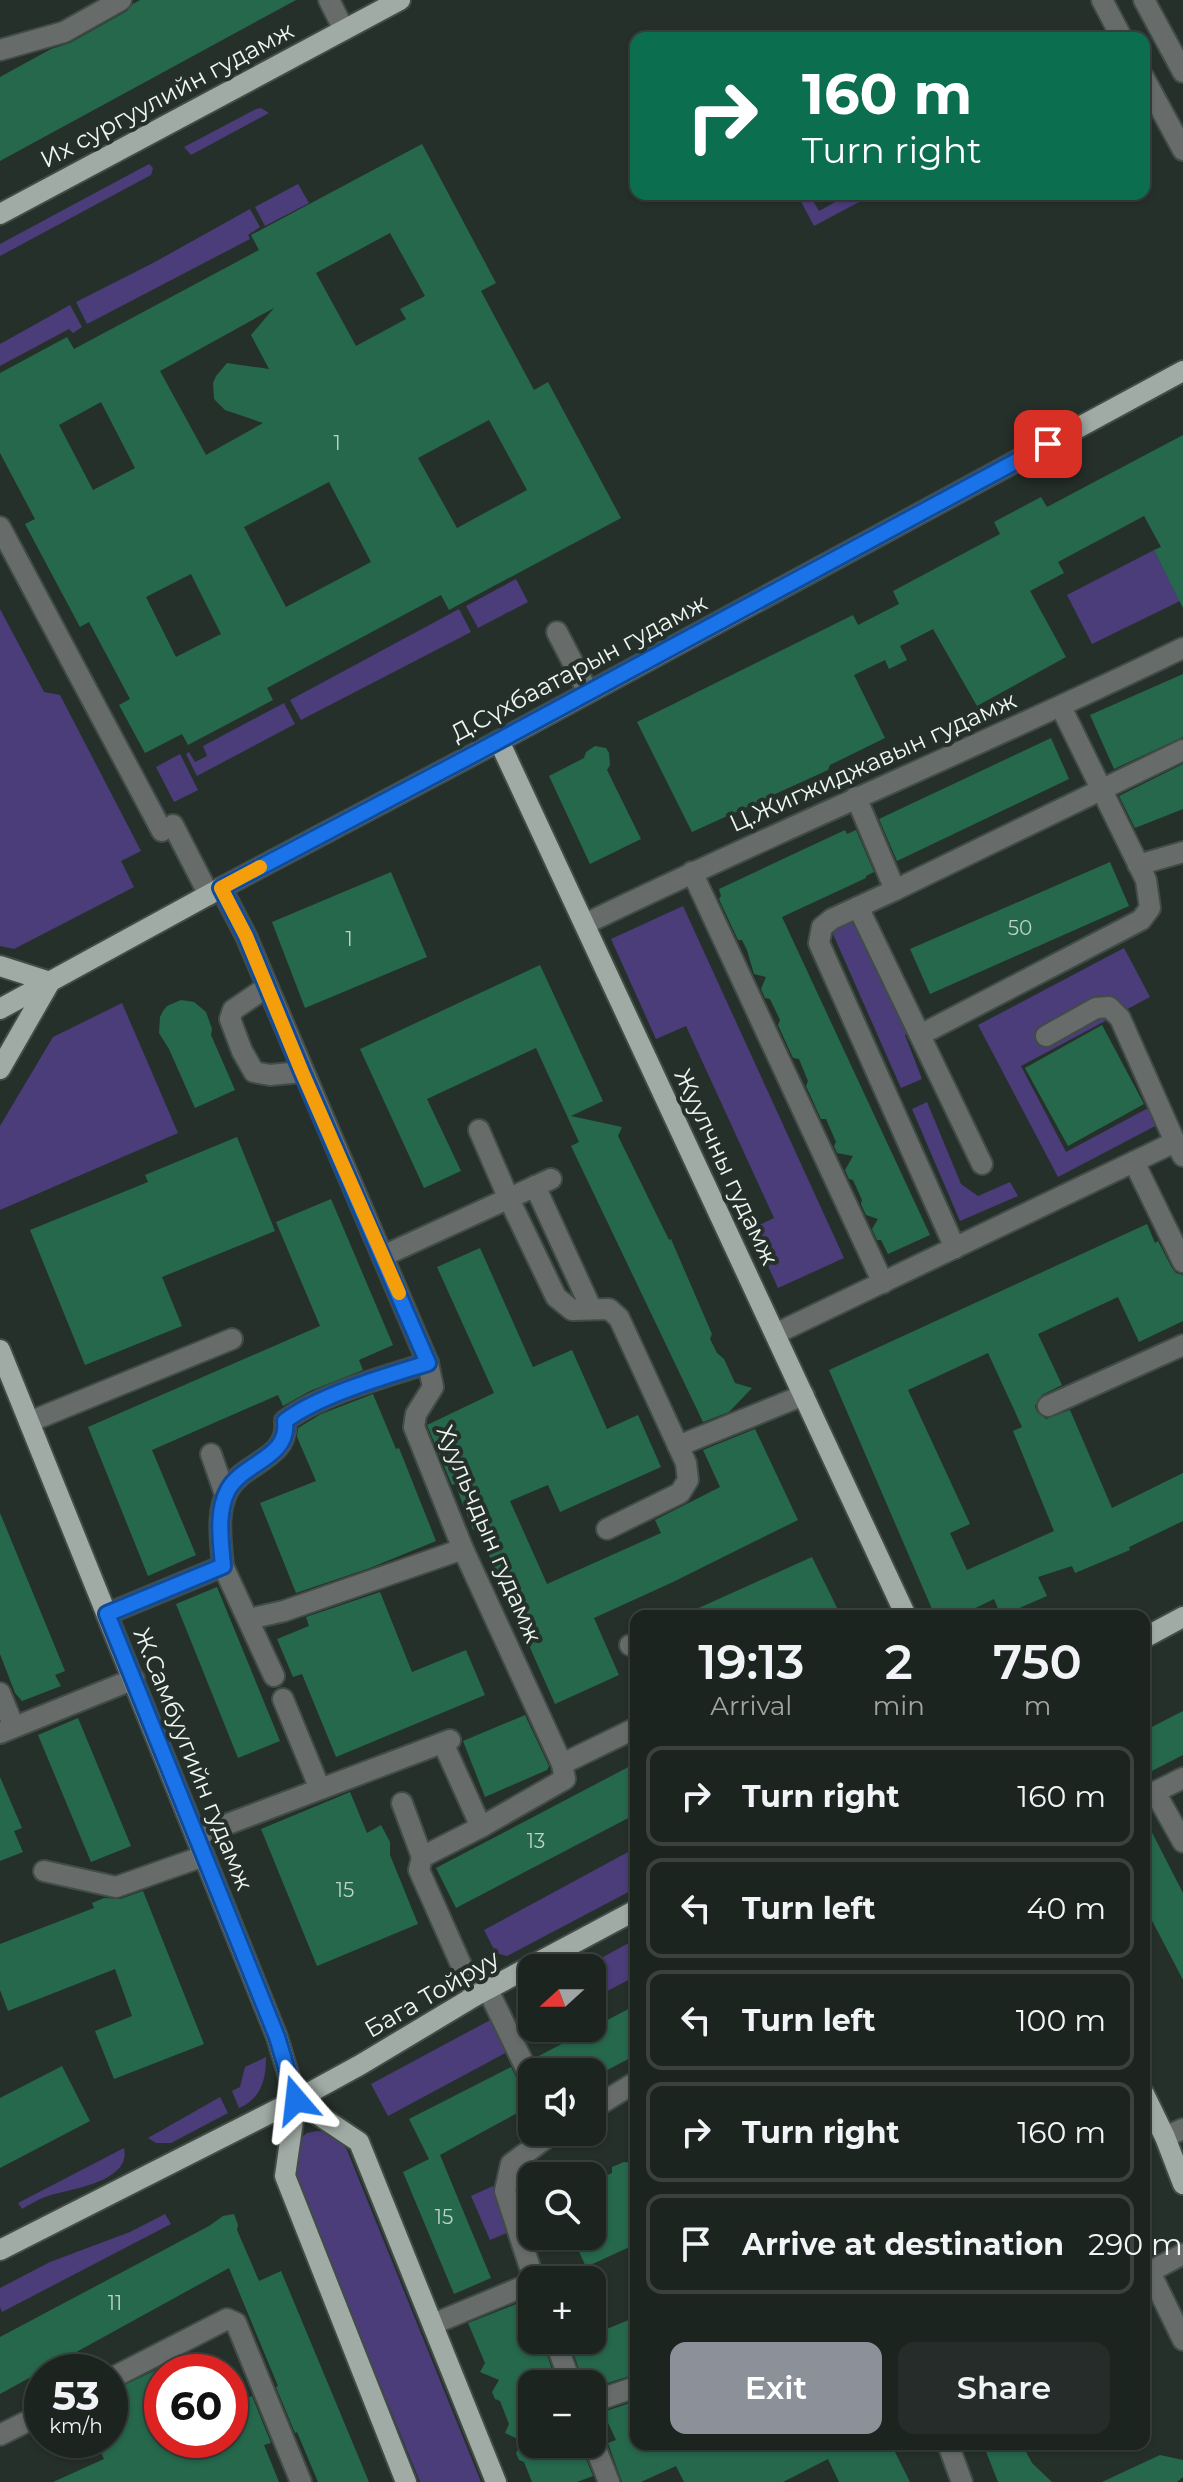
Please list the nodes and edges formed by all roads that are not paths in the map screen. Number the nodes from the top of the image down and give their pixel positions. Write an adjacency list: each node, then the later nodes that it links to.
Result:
1 (121, 0): 8 (street)
2 (329, 0): 6 (street)
3 (400, 0): 6 (main road, Их сургуулийн гудамж)
4 (1102, 0): 7 (street)
5 (1144, 0): 9 (street)
6 (344, 30): 12 (main road, Их сургуулийн гудамж)
7 (1119, 32)
8 (0, 50)
9 (1183, 72)
10 (1150, 89): 11 (street)
11 (1183, 150)
12 (0, 214)
13 (1183, 371): 17 (main road, Д.Сүхбаатарын гудамж)
14 (0, 527): 27 (street, Хуульчдын гудамж)
15 (557, 632): 17 (street)
16 (1183, 648): 18 (street, Ц.Жигжиджавын гудамж)
17 (588, 692): 19 (main road, Д.Сүхбаатарын гудамж)
18 (1061, 707): 21 (street); 22 (street, Ц.Жигжиджавын гудамж)
19 (499, 741): 27 (main road, Д.Сүхбаатарын гудамж); 29 (main road, Жуулчны гудамж)
20 (1183, 750): 21 (street)
21 (1102, 791): 24 (street); 26 (street)
22 (856, 797): 25 (street, Ц.Жигжиджавын гудамж); 26 (street)
23 (1183, 852): 24 (street)
24 (1138, 865): 34 (street)
25 (692, 872): 29 (street, Ц.Жигжиджавын гудамж); 46 (street)
26 (895, 890): 28 (street)
27 (215, 891): 31 (main road, Д.Сүхбаатарын гудамж); 32 (street, Хуульчдын гудамж)
28 (858, 907): 34 (street); 43 (street)
29 (585, 924): 48 (main road, Жуулчны гудамж)
30 (0, 966): 31 (main road)
31 (50, 982): 33 (main road, Д.Сүхбаатарын гудамж); 36 (main road)
32 (267, 987): 37 (street, Хуульчдын гудамж); 37 (street)
33 (0, 1009)
34 (920, 1035): 41 (street)
35 (1046, 1036): 39 (street)
36 (0, 1069)
37 (302, 1072): 44 (street, Хуульчдын гудамж)
38 (479, 1130): 42 (street)
39 (1179, 1149): 40 (street)
40 (1134, 1162): 43 (street); 45 (street)
41 (982, 1164)
42 (508, 1197): 44 (street); 47 (street); 47 (street)
43 (955, 1248): 46 (street)
44 (383, 1256): 52 (street, Хуульчдын гудамж)
45 (1183, 1262)
46 (883, 1283): 48 (street)
47 (591, 1308): 56 (street)
48 (775, 1334): 53 (main road, Жуулчны гудамж)
49 (232, 1339): 55 (street)
50 (1183, 1345): 54 (street)
51 (0, 1350): 55 (main road, Ж.Самбуугийн гудамж)
52 (428, 1363): 58 (street); 60 (street, Хуульчдын гудамж)
53 (804, 1395): 56 (street); 62 (main road, Жуулчны гудамж)
54 (1048, 1406)
55 (29, 1422): 63 (main road, Ж.Самбуугийн гудамж)
56 (678, 1446): 59 (street)
57 (211, 1454): 58 (street)
58 (225, 1494): 61 (street)
59 (607, 1529)
60 (463, 1549): 65 (street); 73 (street, Хуульчдын гудамж)
61 (223, 1566): 63 (street); 65 (street)
62 (903, 1610)
63 (107, 1614): 68 (main road, Ж.Самбуугийн гудамж)
64 (1183, 1617): 66 (main road)
65 (249, 1619): 67 (street)
66 (1150, 1635)
67 (274, 1676)
68 (134, 1679): 71 (street); 79 (main road, Ж.Самбуугийн гудамж)
69 (0, 1693): 71 (street)
70 (283, 1699): 75 (street)
71 (7, 1730)
72 (630, 1731): 73 (street)
73 (562, 1764): 77 (street)
74 (1183, 1778): 78 (street)
75 (320, 1789): 77 (street); 79 (street)
76 (402, 1803): 80 (street)
77 (481, 1827): 80 (street)
78 (1183, 1842)
79 (200, 1846): 81 (street); 86 (main road, Ж.Самбуугийн гудамж)
80 (422, 1857): 83 (street)
81 (44, 1871)
82 (630, 1913): 83 (main road, Бага Тойруу)
83 (482, 1993): 84 (street); 86 (main road, Бага Тойруу)
84 (519, 2058)
85 (630, 2086): 87 (street)
86 (296, 2100): 92 (main road, Бага Тойруу); 98 (main road); 108 (main road, Ж.Самбуугийн гудамж)
87 (606, 2100)
88 (1150, 2102): 89 (main road)
89 (1174, 2133): 91 (main road)
90 (535, 2146): 94 (street)
91 (1183, 2184)
92 (0, 2250)
93 (1183, 2254): 95 (street)
94 (528, 2266)
95 (1150, 2272)
96 (1150, 2280): 99 (street)
97 (518, 2288): 98 (street)
98 (433, 2324): 109 (main road)
99 (1183, 2340)
100 (128, 2370): 107 (street)
101 (630, 2389): 102 (street)
102 (606, 2397)
103 (24, 2423): 104 (street)
104 (0, 2435)
105 (950, 2450): 111 (street)
106 (600, 2458): 110 (street)
107 (301, 2482)
108 (406, 2482)
109 (496, 2482)
110 (609, 2482)
111 (962, 2482)

